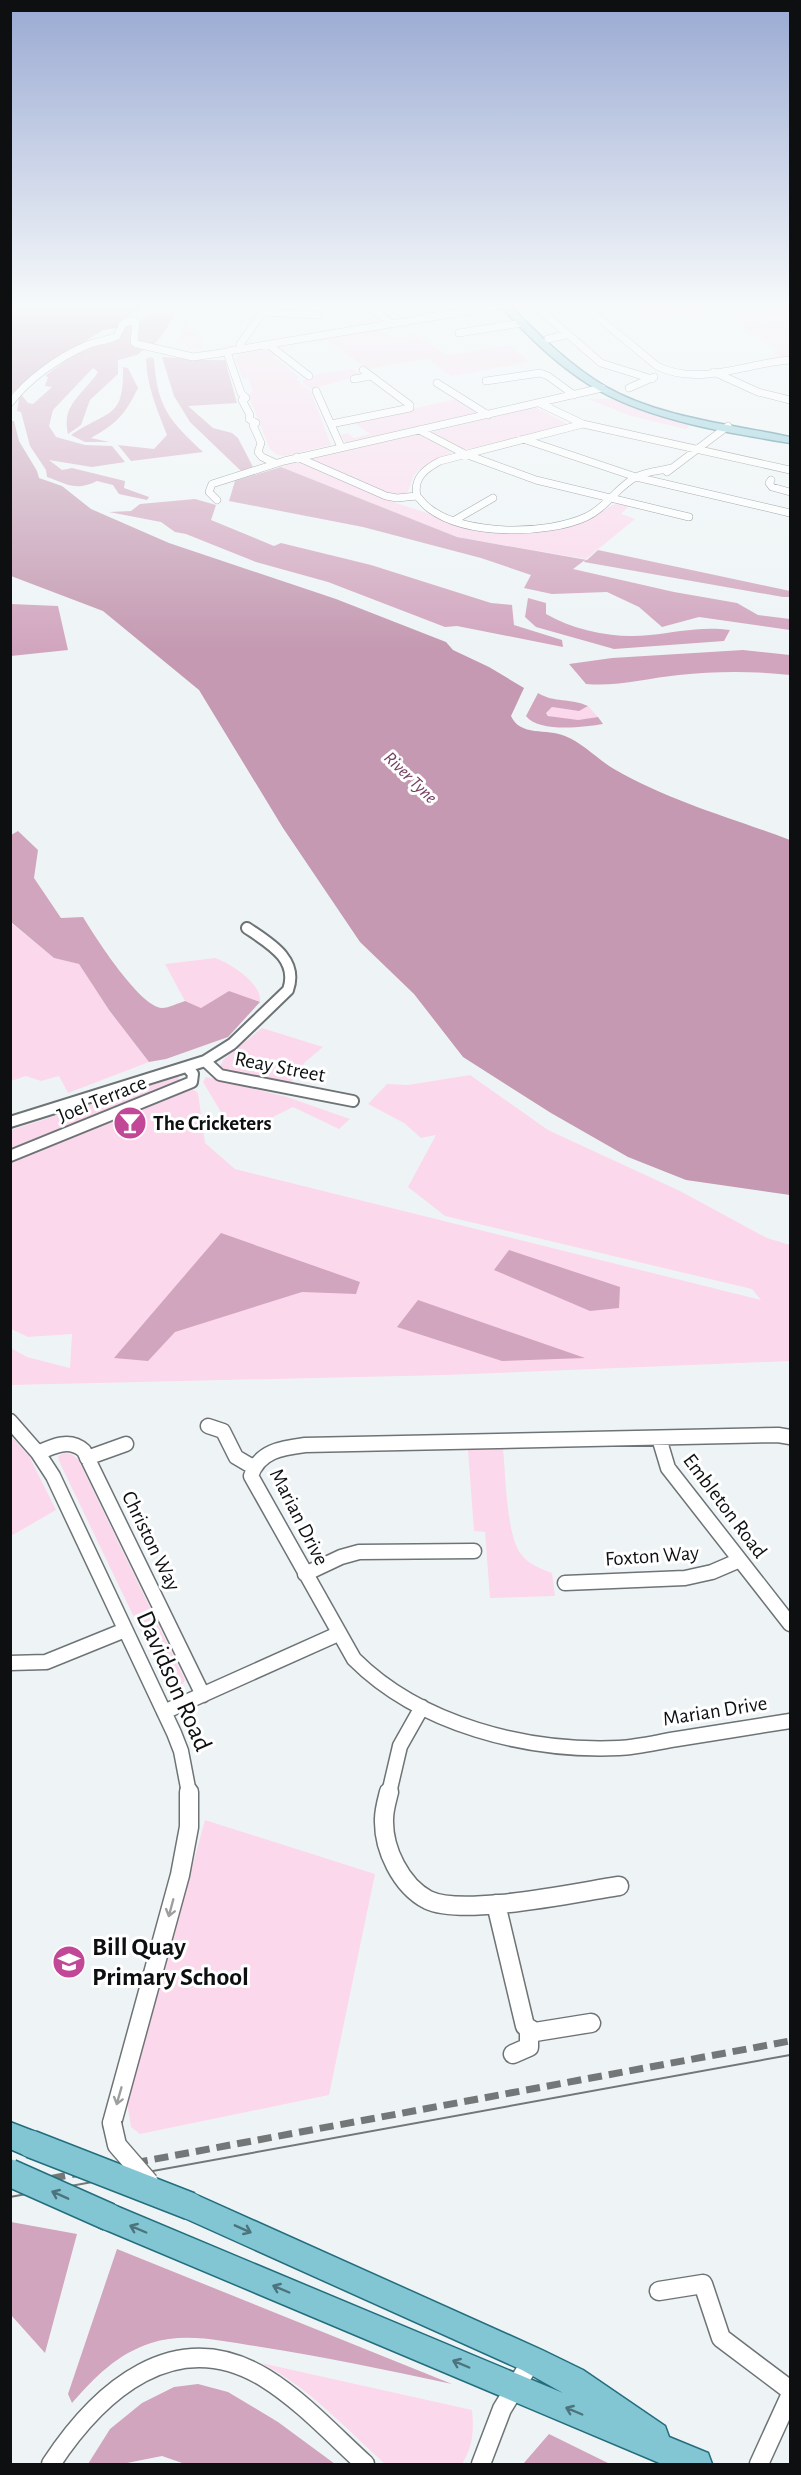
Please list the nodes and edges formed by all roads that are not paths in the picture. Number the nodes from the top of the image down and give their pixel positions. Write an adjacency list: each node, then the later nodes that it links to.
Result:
1 (251, 420): 17 (street)
2 (329, 420): 7 (street)
3 (353, 420): 7 (street)
4 (467, 420): 10 (street)
5 (574, 420): 8 (street)
6 (699, 420): 9 (main road)
7 (331, 424): 13 (street)
8 (583, 424): 11 (street); 14 (street)
9 (728, 426): 12 (main road); 14 (street)
10 (419, 430): 13 (street); 15 (street)
11 (523, 440): 15 (street); 20 (street)
12 (790, 440)
13 (341, 447): 16 (street)
14 (698, 449): 18 (street); 19 (street)
15 (465, 454): 25 (street); 27 (street)
16 (297, 457): 17 (street); 25 (street)
17 (275, 463): 28 (street)
18 (672, 468): 20 (street); 22 (street)
19 (787, 469): 21 (street)
20 (636, 477): 22 (street); 27 (street)
21 (771, 480): 23 (street); 24 (street)
22 (655, 481): 29 (street)
23 (790, 484)
24 (790, 492)
25 (417, 496): 31 (street)
26 (494, 498): 31 (street)
27 (611, 499): 30 (street); 31 (street)
28 (217, 500)
29 (790, 513)
30 (689, 517)
31 (455, 520)
32 (247, 928): 33 (street)
33 (205, 1061): 34 (street); 35 (street, Reay Street)
34 (187, 1067): 36 (street); 37 (street, Joel Terrace)
35 (353, 1101)
36 (10, 1122)
37 (10, 1156)
38 (10, 1421): 43 (street, Davidson Road)
39 (208, 1426): 45 (street)
40 (790, 1437): 41 (street, Marian Drive)
41 (658, 1438): 45 (street, Marian Drive); 47 (street, Embleton Road)
42 (126, 1444): 44 (street)
43 (38, 1453): 44 (street); 51 (street, Davidson Road)
44 (87, 1458): 54 (street, Christon Way)
45 (253, 1467): 48 (street, Marian Drive)
46 (474, 1551): 48 (street)
47 (740, 1560): 49 (street, Foxton Way); 50 (street, Embleton Road)
48 (305, 1574): 52 (street, Marian Drive)
49 (565, 1583)
50 (790, 1624)
51 (124, 1630): 53 (street); 56 (street, Davidson Road)
52 (338, 1634): 54 (street); 55 (street, Marian Drive)
53 (10, 1663)
54 (203, 1695): 56 (street)
55 (422, 1707): 57 (street, Marian Drive); 59 (street)
56 (164, 1712): 65 (street, Davidson Road, one-way to 65, bridge)
57 (790, 1720)
58 (619, 1886): 59 (street)
59 (496, 1904): 61 (street)
60 (591, 2023): 61 (street)
61 (530, 2031): 62 (street)
62 (513, 2054)
63 (21, 2140): 65 (main road, bridge)
64 (10, 2173): 68 (main road, one-way to 64, bridge)
65 (181, 2202): 67 (main road, one-way to 67)
66 (659, 2291): 69 (street)
67 (532, 2360): 68 (street); 70 (main road)
68 (515, 2386): 70 (main road, one-way to 68); 73 (street)
69 (790, 2398): 74 (street)
70 (691, 2461)
71 (51, 2464): 72 (street)
72 (365, 2464)
73 (481, 2464)
74 (759, 2464)

